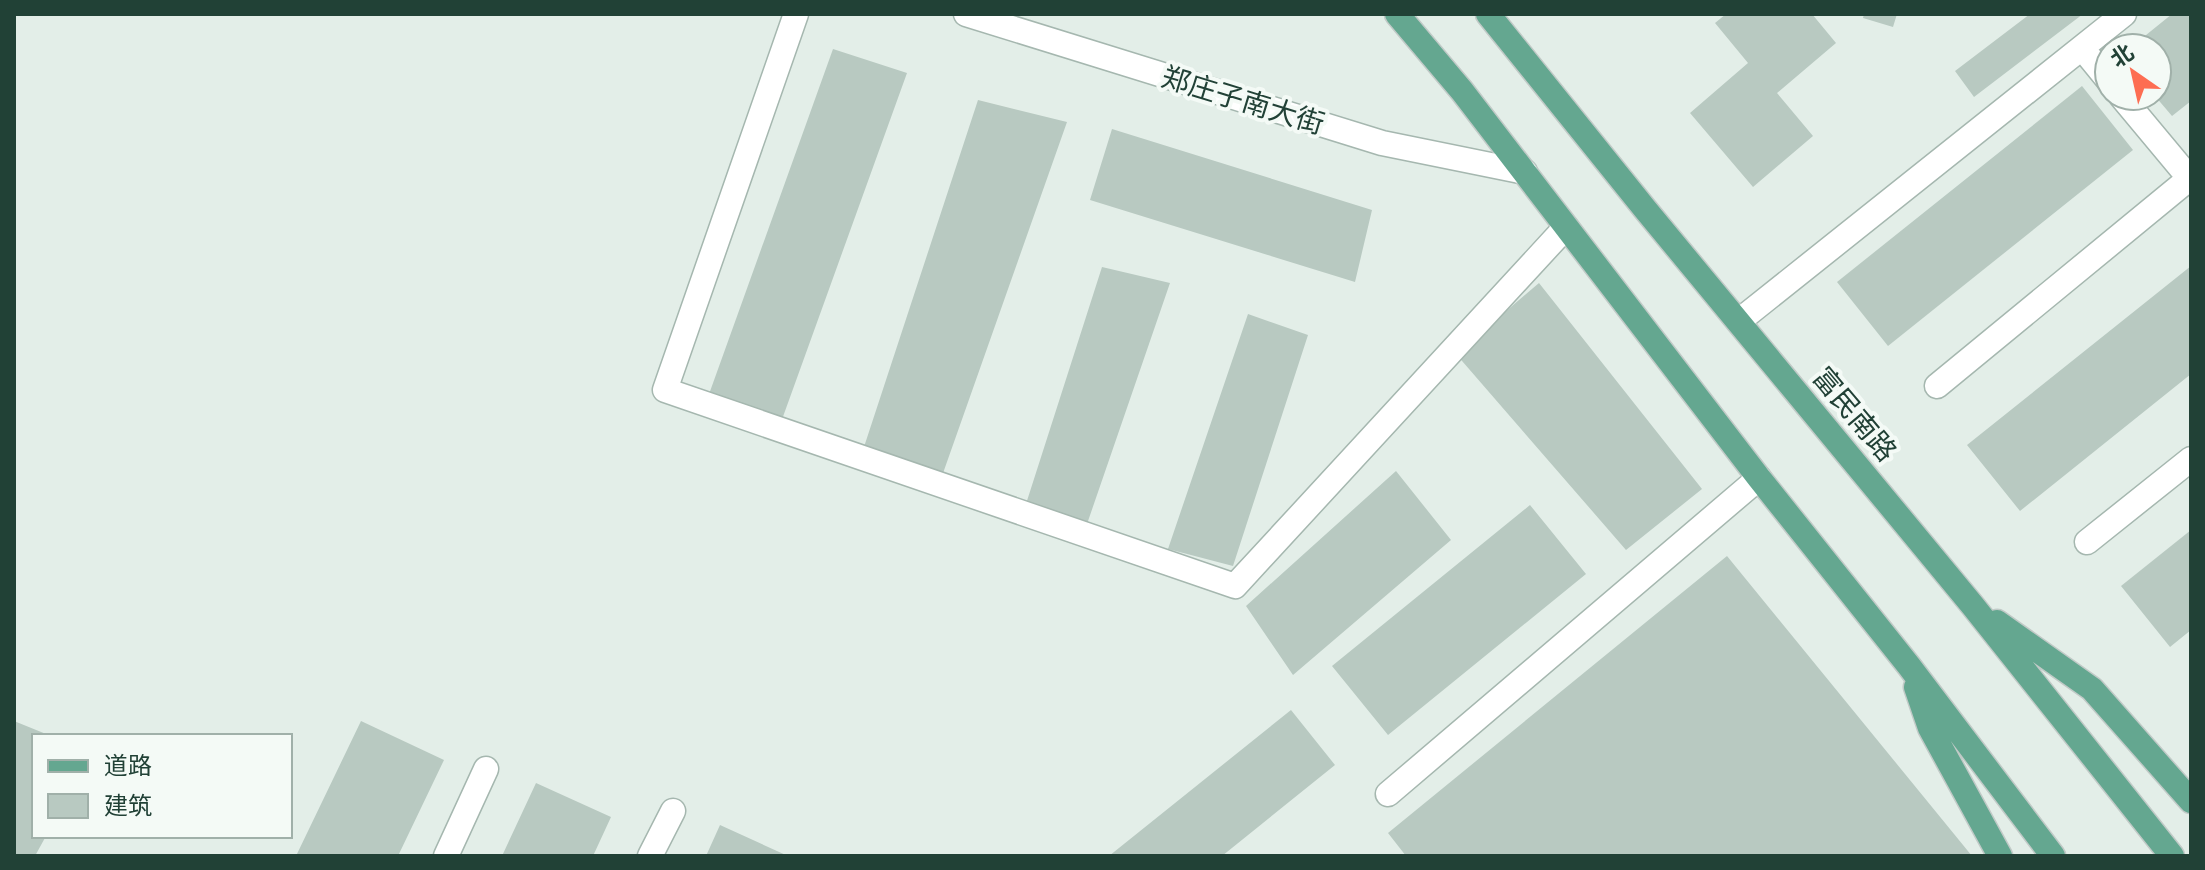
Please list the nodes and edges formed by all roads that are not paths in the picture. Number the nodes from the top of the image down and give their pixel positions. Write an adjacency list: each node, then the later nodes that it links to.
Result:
1 (796, 14): 11 (street)
2 (966, 14): 9 (street, 郑庄子南大街)
3 (1397, 14): 9 (main road)
4 (1488, 14): 12 (main road, 富民南路)
5 (2124, 14): 6 (street)
6 (2082, 48): 7 (street); 12 (street)
7 (2093, 61)
8 (2134, 112): 10 (street)
9 (1525, 172): 11 (main road)
10 (2190, 179): 13 (street)
11 (1566, 227): 15 (main road)
12 (1739, 321): 17 (main road, 富民南路)
13 (1937, 386)
14 (2191, 459): 16 (street)
15 (1759, 478): 18 (main road); 20 (street)
16 (2087, 542)
17 (1973, 606): 21 (main road); 27 (main road, 富民南路)
18 (1909, 666): 25 (main road); 26 (main road)
19 (486, 769): 23 (street)
20 (1388, 794)
21 (2191, 801)
22 (673, 811): 24 (street)
23 (446, 856)
24 (650, 856)
25 (2000, 856)
26 (2053, 856)
27 (2172, 856)

